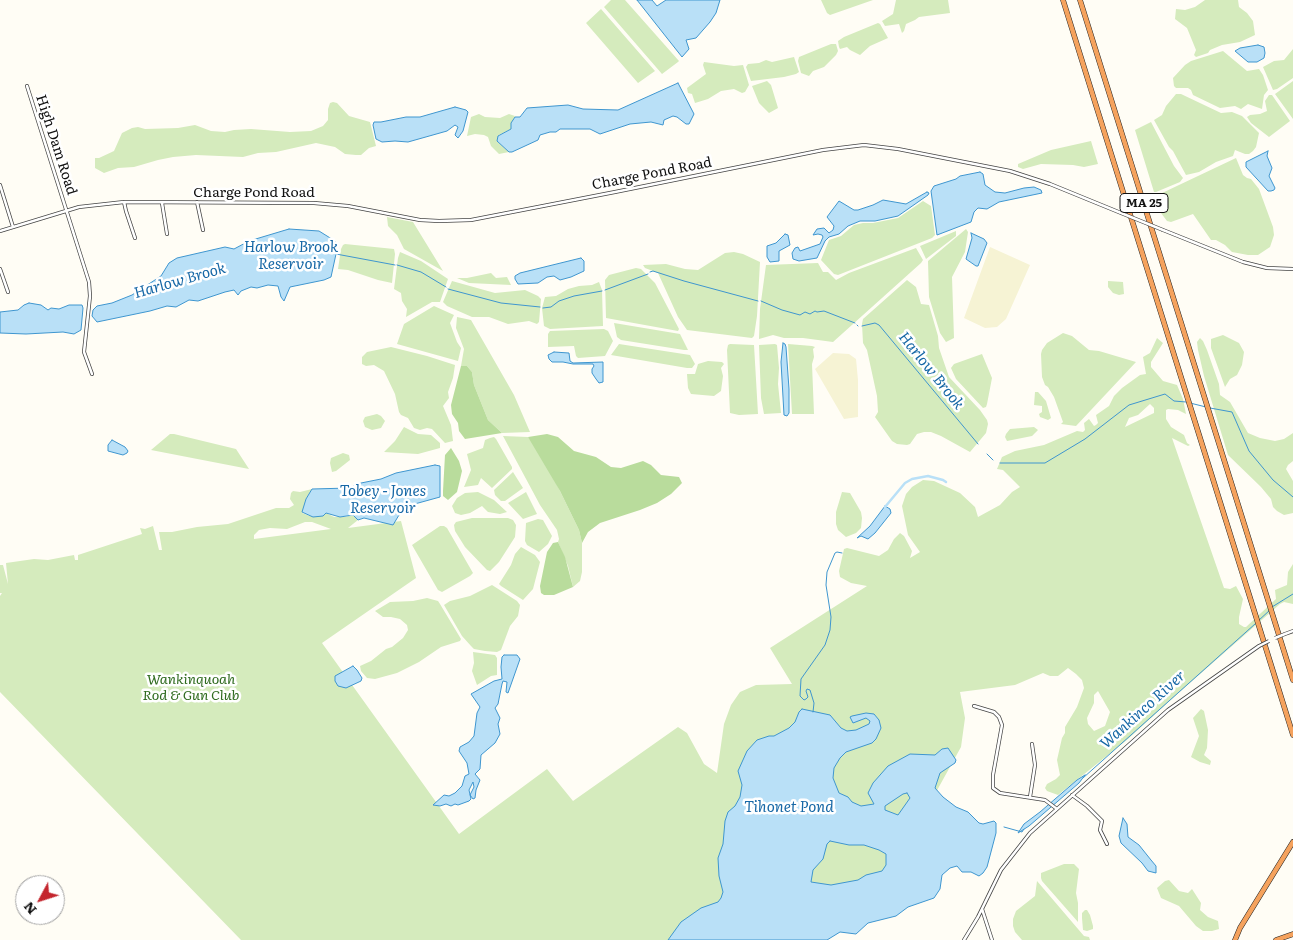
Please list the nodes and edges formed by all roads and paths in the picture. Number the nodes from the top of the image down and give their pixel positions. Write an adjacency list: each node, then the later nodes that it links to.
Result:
1 (1063, 0): 21 (highway, MA 25)
2 (1080, 0): 19 (highway, MA 25)
3 (27, 86): 8 (street, High Dam Road)
4 (0, 185): 9 (street)
5 (124, 202): 6 (street, Charge Pond Road); 8 (street, Charge Pond Road); 13 (street)
6 (162, 202): 7 (street, Charge Pond Road); 12 (street)
7 (197, 202): 10 (street); 15 (street, Charge Pond Road, bridge)
8 (66, 210): 9 (street, Charge Pond Road); 17 (street, High Dam Road)
9 (13, 227): 11 (street, Charge Pond Road)
10 (203, 230)
11 (0, 231)
12 (168, 234)
13 (135, 238)
14 (0, 269): 16 (street)
15 (1293, 269)
16 (8, 292)
17 (92, 374)
18 (1293, 631): 23 (street, bridge)
19 (1293, 680)
20 (974, 706): 24 (street)
21 (1293, 736)
22 (1032, 744): 24 (street)
23 (1072, 795): 25 (street); 27 (street)
24 (1030, 797): 25 (street)
25 (1057, 809): 28 (street)
26 (1293, 842): 32 (highway)
27 (1106, 844)
28 (982, 909): 30 (street); 31 (street)
29 (1293, 934): 33 (highway)
30 (964, 940)
31 (992, 940)
32 (1235, 940)
33 (1276, 940)

